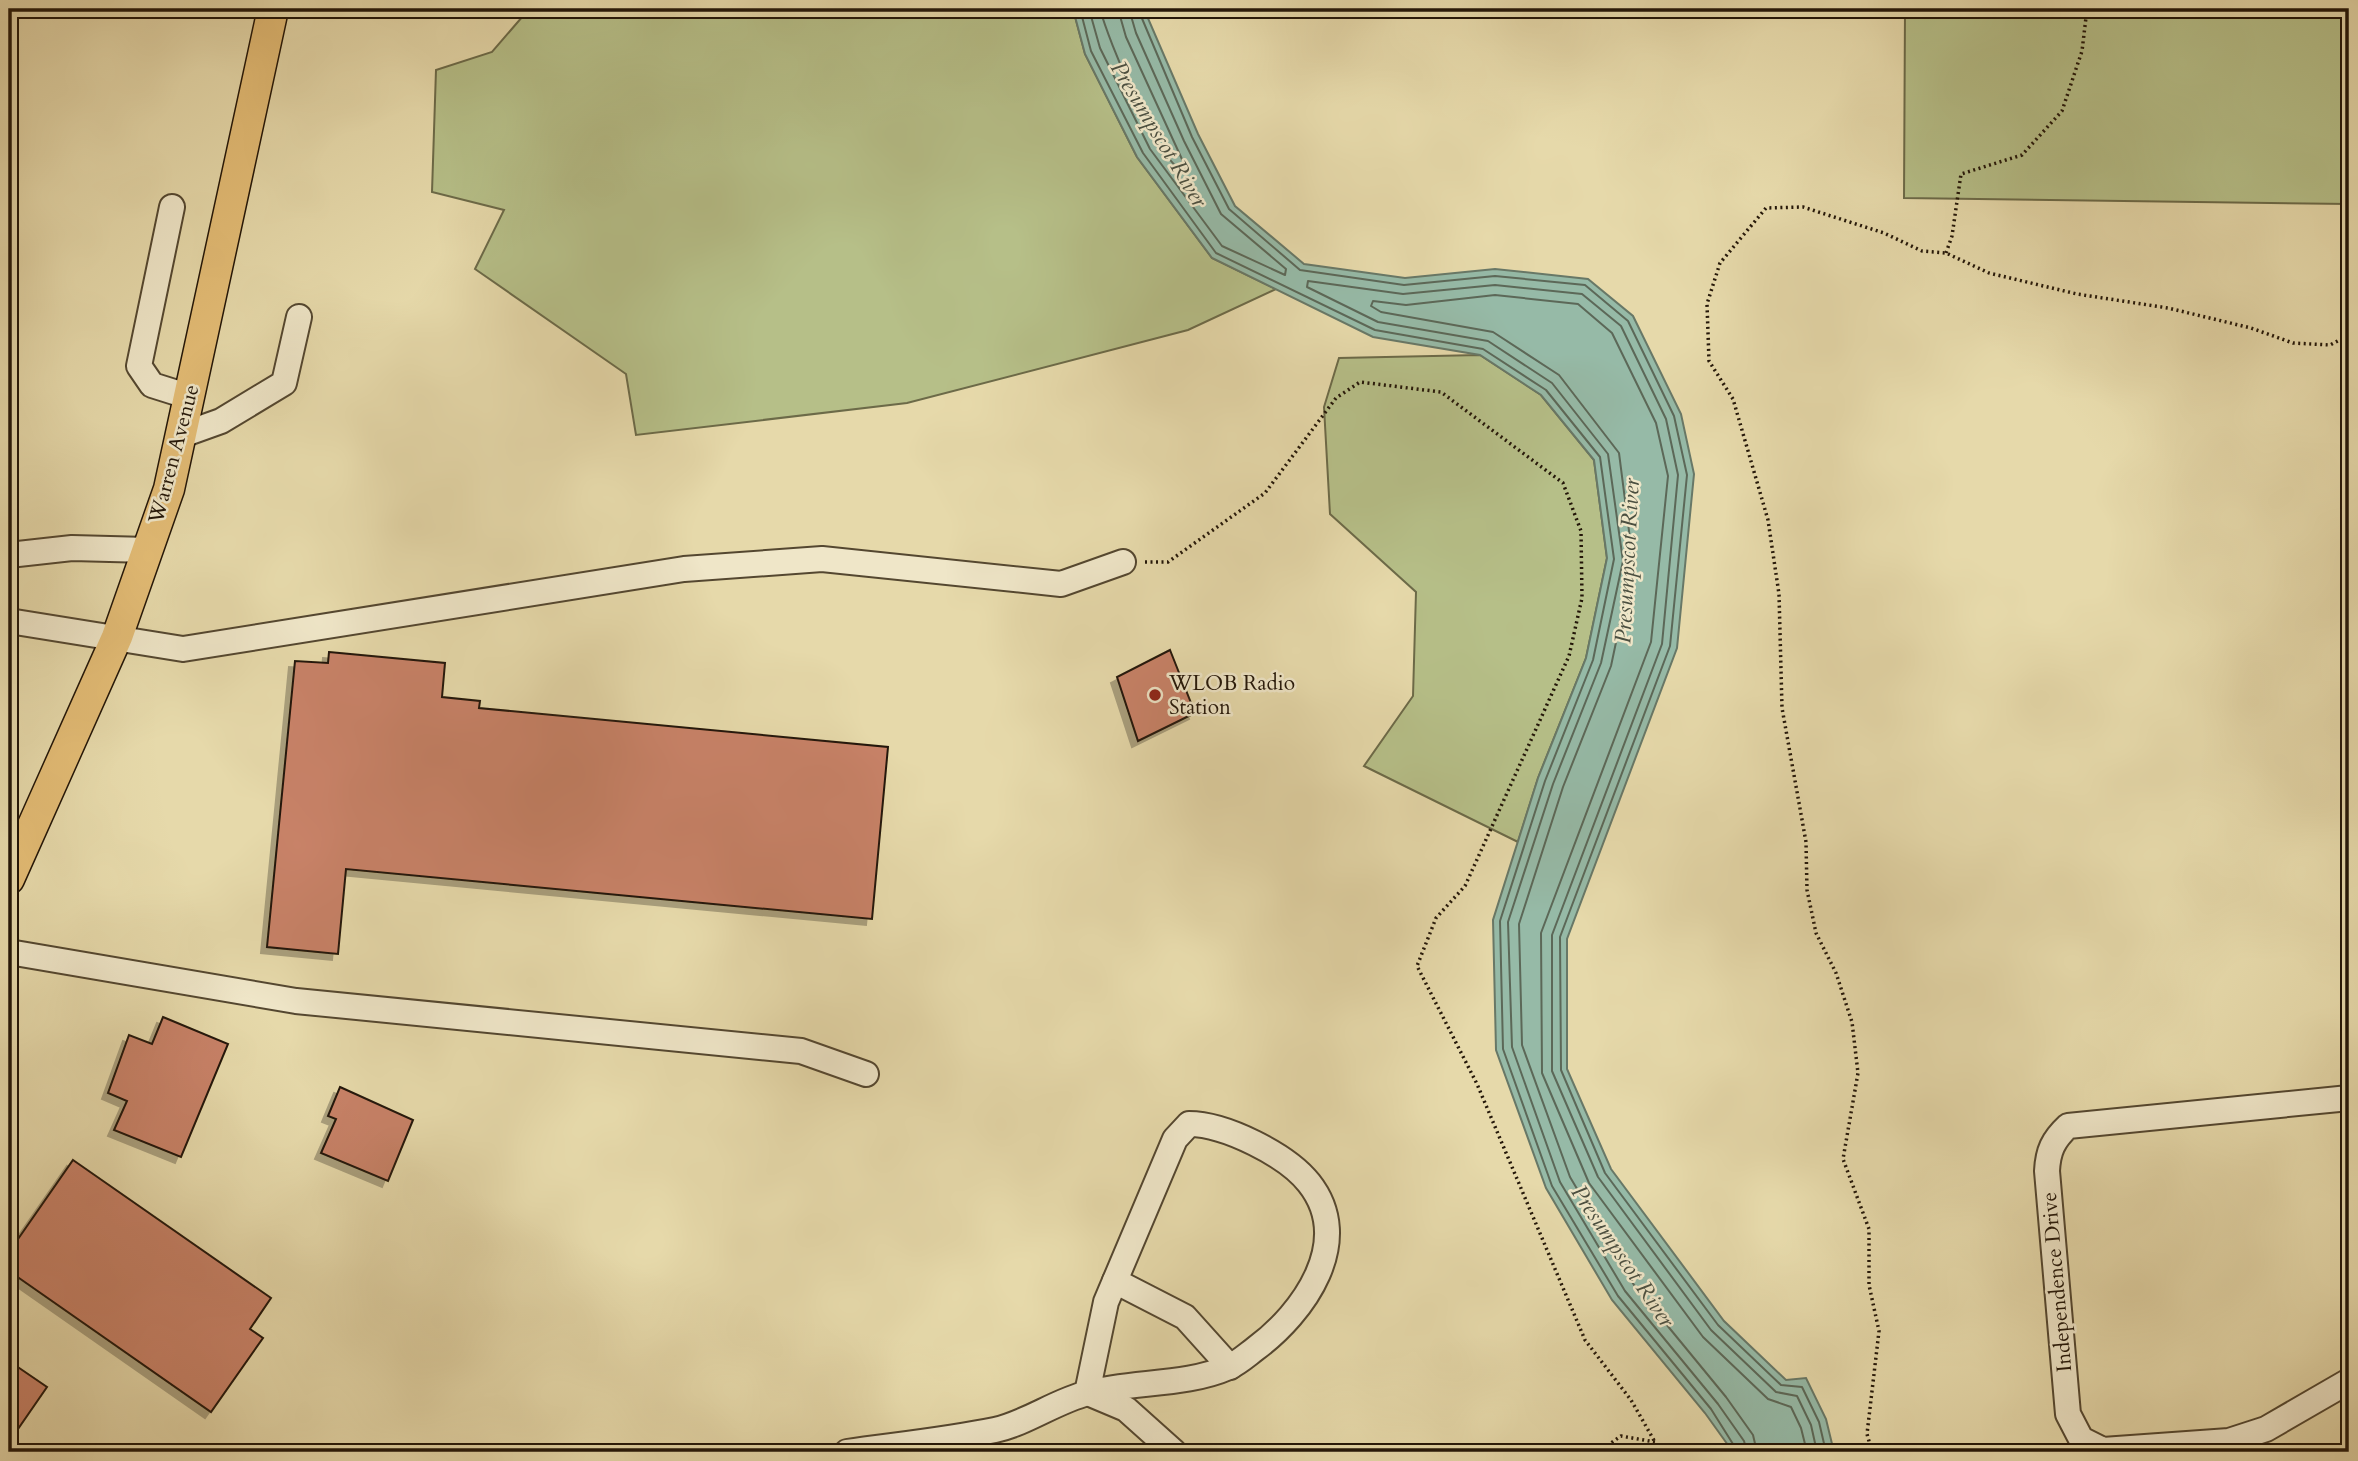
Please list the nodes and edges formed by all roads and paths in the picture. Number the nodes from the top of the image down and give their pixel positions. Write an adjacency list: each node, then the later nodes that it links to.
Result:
1 (273, 9): 7 (main road, Warren Avenue)
2 (2087, 9): 4 (path)
3 (172, 207): 7 (street)
4 (1946, 253): 6 (path); 25 (path)
5 (299, 317): 8 (street)
6 (2349, 335)
7 (191, 397): 8 (main road, Warren Avenue)
8 (182, 435): 9 (main road, Warren Avenue)
9 (148, 550): 10 (street); 13 (main road, Warren Avenue)
10 (9, 555)
11 (1123, 562): 13 (street); 24 (path)
12 (9, 621): 13 (street)
13 (117, 637): 14 (main road, Warren Avenue)
14 (9, 879)
15 (9, 952): 16 (street)
16 (866, 1074)
17 (2349, 1098): 20 (street, Independence Drive)
18 (1115, 1281): 19 (street); 19 (street); 21 (street)
19 (1230, 1367): 21 (street)
20 (2349, 1381)
21 (1087, 1393): 22 (street); 23 (street)
22 (848, 1452)
23 (1174, 1452)
24 (1598, 1452)
25 (1872, 1452)

